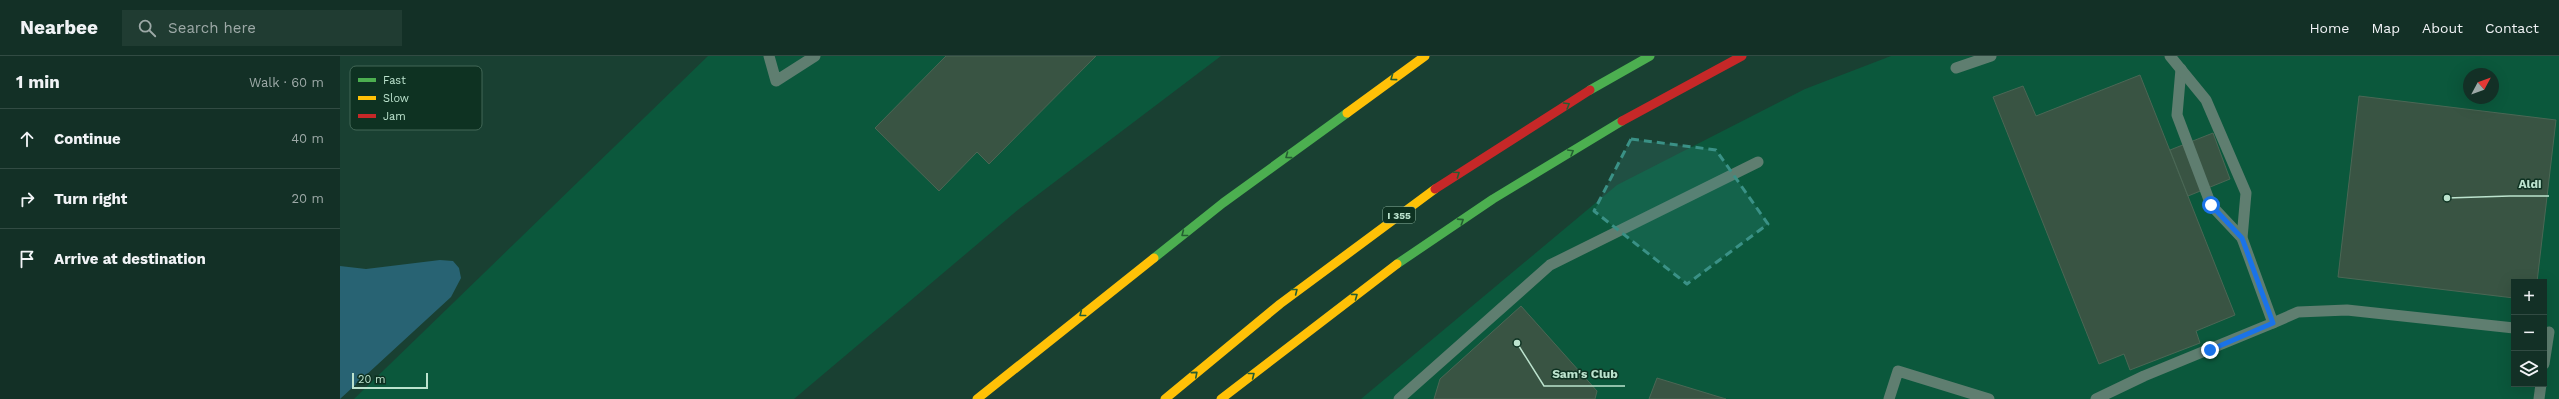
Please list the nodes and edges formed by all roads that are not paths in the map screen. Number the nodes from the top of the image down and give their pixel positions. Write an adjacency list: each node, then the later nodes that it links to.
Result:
1 (769, 56): 2 (lane)
2 (815, 56)
3 (1425, 56): 17 (highway, one-way to 17)
4 (1650, 56): 18 (highway, I 355, one-way to 4)
5 (1742, 56): 19 (highway, one-way to 5)
6 (1991, 56): 8 (lane)
7 (2170, 56): 9 (lane)
8 (1956, 68)
9 (2181, 70): 11 (lane); 11 (lane)
10 (1758, 162): 20 (lane)
11 (2242, 238): 12 (lane)
12 (2273, 323): 13 (lane); 23 (lane)
13 (2511, 328)
14 (2551, 332): 15 (lane)
15 (2547, 351)
16 (2541, 387): 24 (lane)
17 (977, 399)
18 (1165, 399)
19 (1221, 399)
20 (1399, 399)
21 (1889, 399): 22 (lane)
22 (1989, 399)
23 (2096, 399)
24 (2539, 399)

